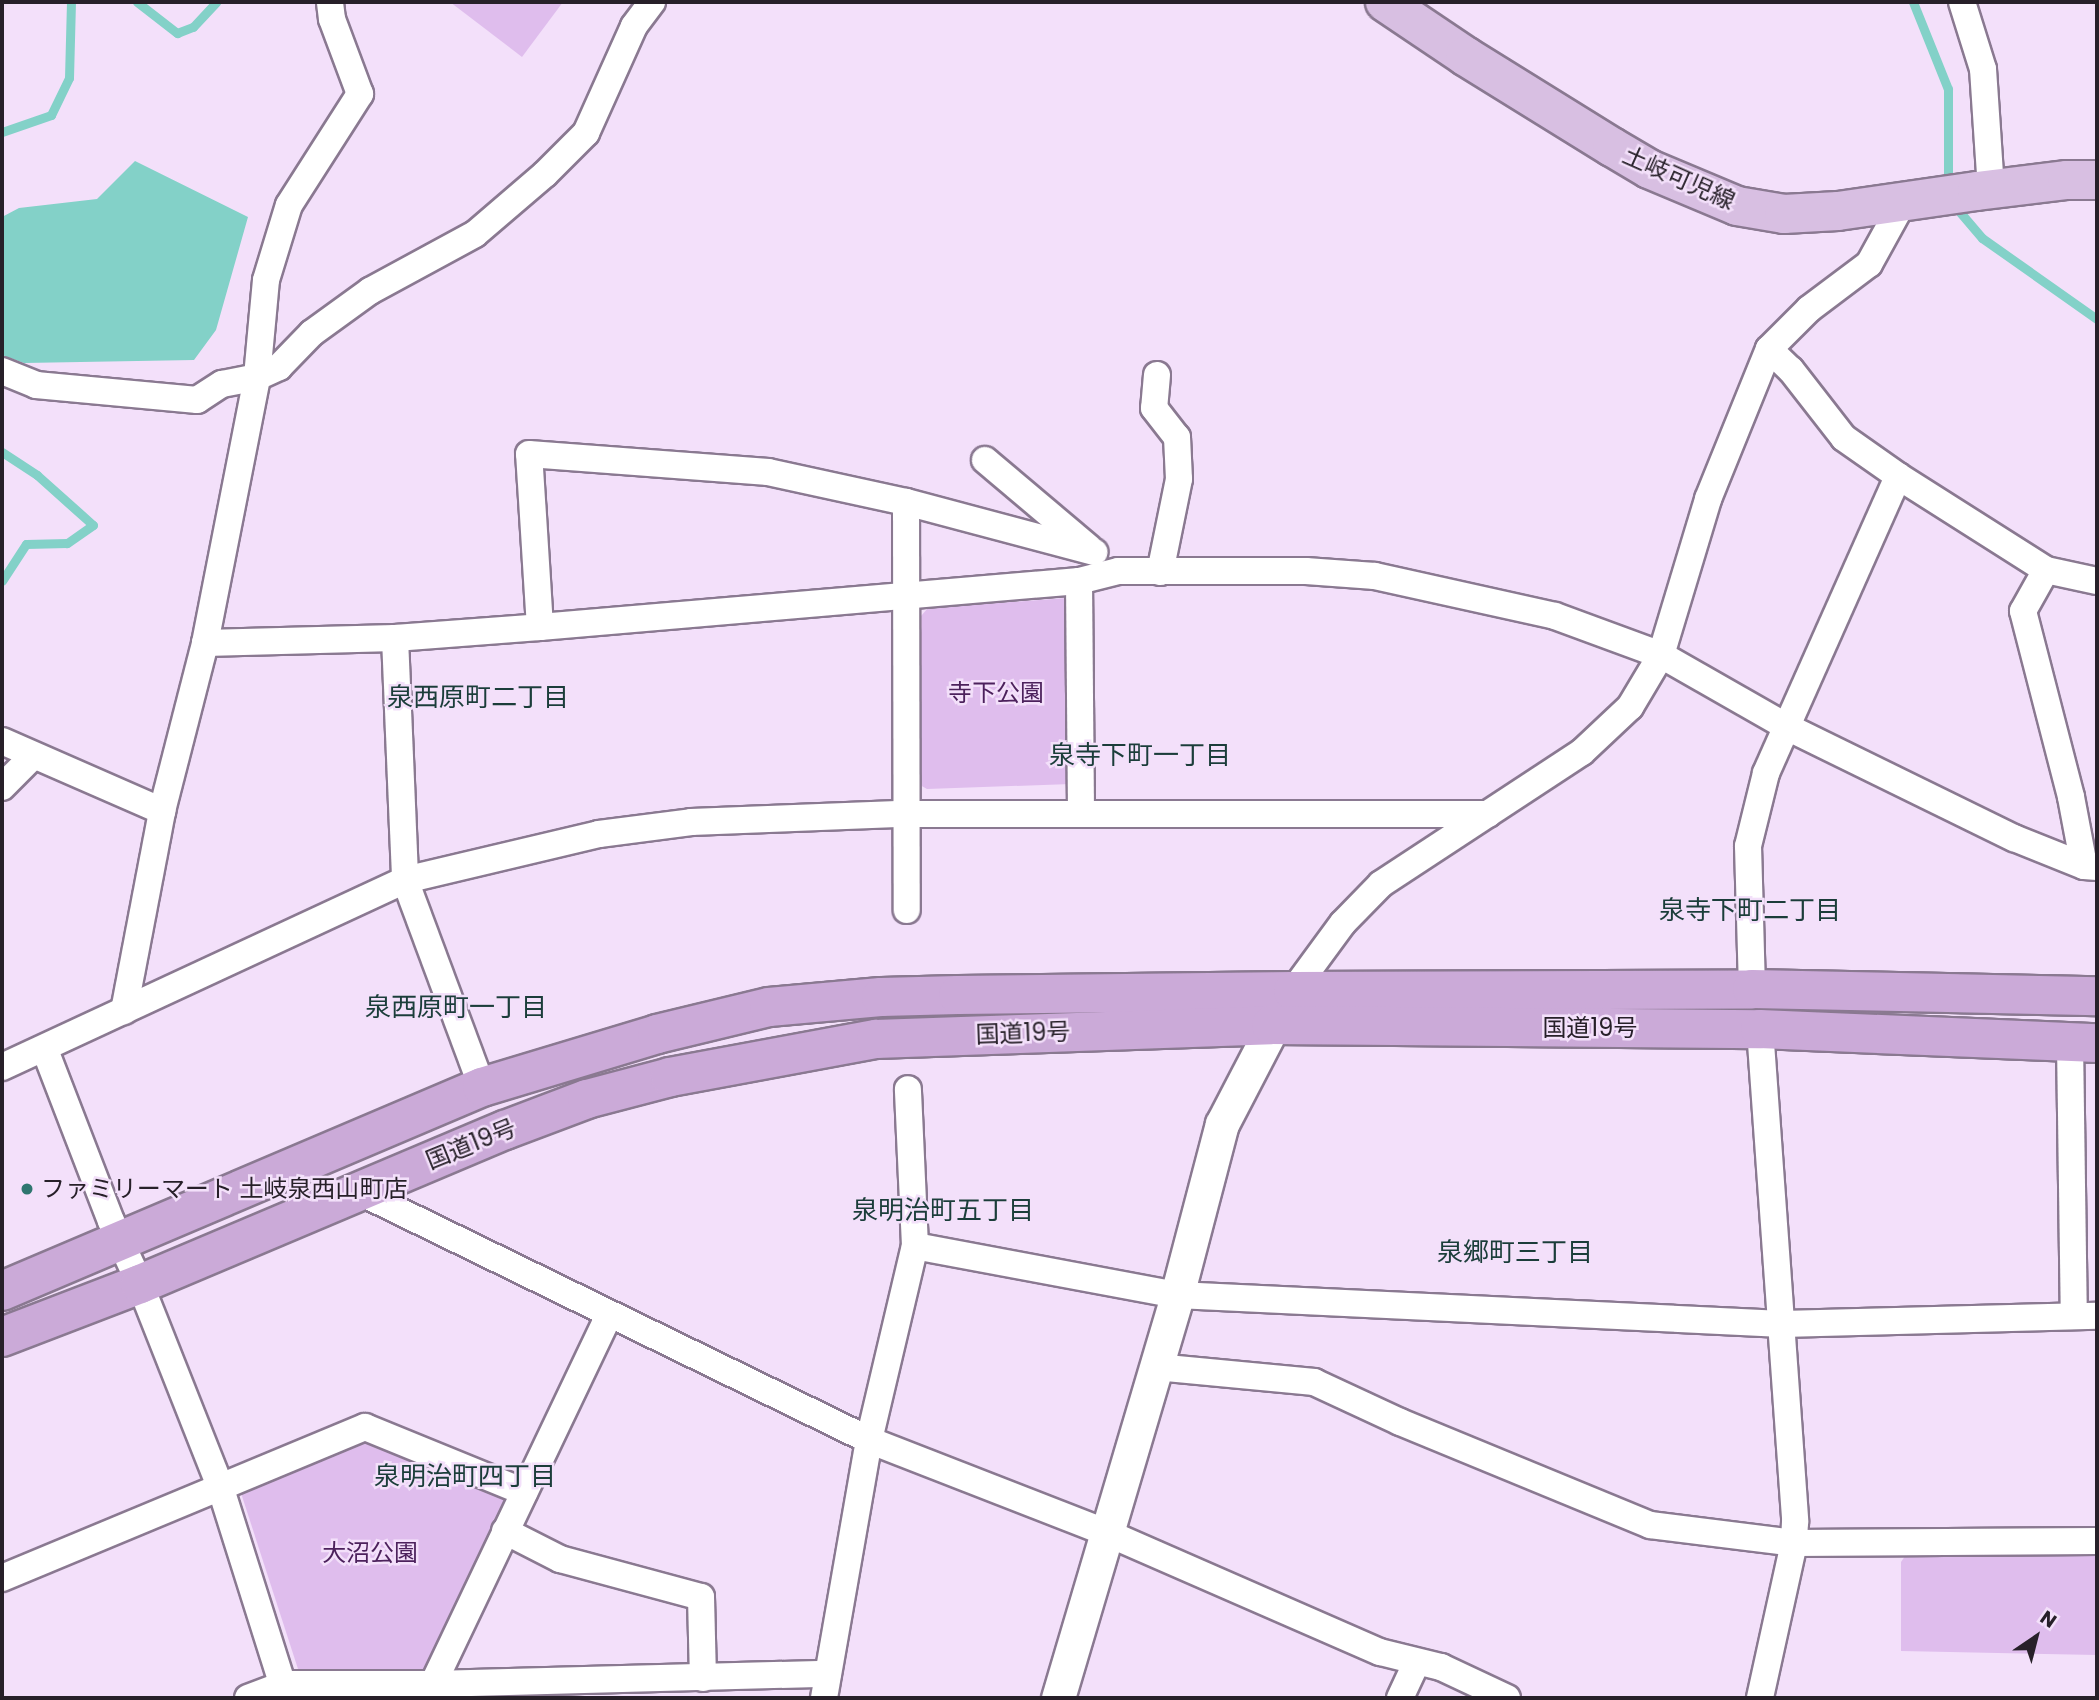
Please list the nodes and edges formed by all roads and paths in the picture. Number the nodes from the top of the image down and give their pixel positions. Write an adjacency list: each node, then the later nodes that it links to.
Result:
1 (330, 2): 11 (street)
2 (652, 2): 11 (street)
3 (1385, 2): 7 (main road, 土岐可児線)
4 (1962, 2): 6 (street)
5 (2097, 180): 6 (main road, 土岐可児線)
6 (1984, 190): 7 (main road, 土岐可児線)
7 (1914, 201): 8 (street)
8 (1769, 349): 13 (street); 25 (street)
9 (2, 372): 11 (street)
10 (1157, 375): 18 (street)
11 (257, 377): 24 (street)
12 (985, 460): 15 (street)
13 (1898, 476): 16 (street); 26 (street)
14 (906, 502): 15 (street); 21 (street); 22 (street)
15 (1094, 552): 17 (street)
16 (2046, 570): 20 (street); 34 (street)
17 (1118, 571): 18 (street); 19 (street)
18 (1160, 572): 25 (street)
19 (1079, 580): 21 (street); 31 (street)
20 (2097, 581)
21 (905, 597): 22 (street); 32 (street)
22 (540, 627): 23 (street)
23 (395, 638): 24 (street); 35 (street)
24 (205, 643): 30 (street)
25 (1661, 655): 26 (street); 33 (street)
26 (1787, 727): 34 (street); 37 (street)
27 (2, 741): 28 (street)
28 (33, 756): 29 (street); 30 (street)
29 (2, 787)
30 (162, 811): 40 (street)
31 (1082, 813): 32 (street); 33 (street)
32 (904, 814): 35 (street); 36 (street)
33 (1488, 814): 38 (street)
34 (2090, 866)
35 (405, 880): 40 (street); 46 (street)
36 (907, 909)
37 (1752, 989): 38 (highway, 国道19号); 39 (highway, 国道19号)
38 (1293, 991): 41 (street); 46 (highway, 国道19号)
39 (2097, 996)
40 (124, 1011): 44 (street)
41 (1271, 1025): 42 (highway, 国道19号); 48 (highway, 国道19号); 53 (street)
42 (1760, 1029): 43 (highway, 国道19号); 56 (street)
43 (2084, 1043): 55 (street)
44 (45, 1049): 45 (street); 49 (street)
45 (2, 1068)
46 (482, 1087): 49 (highway, 国道19号)
47 (908, 1089): 50 (street)
48 (358, 1191): 51 (highway, 国道19号); 54 (street)
49 (120, 1242): 51 (street); 52 (highway, 国道19号)
50 (915, 1246): 53 (street); 59 (street)
51 (140, 1284): 57 (highway, 国道19号); 60 (street)
52 (2, 1290)
53 (1177, 1295): 56 (street); 58 (street)
54 (609, 1315): 59 (street); 61 (street)
55 (2085, 1316): 56 (street)
56 (1782, 1324): 65 (street)
57 (2, 1337)
58 (1156, 1367): 63 (street); 65 (street)
59 (869, 1440): 63 (street); 70 (street)
60 (220, 1486): 61 (street); 66 (street); 71 (street)
61 (524, 1492): 62 (street)
62 (505, 1531): 68 (street); 69 (street)
63 (1105, 1532): 67 (street); 73 (street)
64 (2097, 1541): 65 (street)
65 (1794, 1543): 76 (street)
66 (2, 1578)
67 (1416, 1663): 74 (street); 75 (street)
68 (702, 1678): 69 (street); 70 (street)
69 (433, 1684): 71 (street)
70 (826, 1686)
71 (285, 1691): 72 (street)
72 (248, 1698)
73 (1058, 1698)
74 (1400, 1698)
75 (1507, 1698)
76 (1760, 1698)

